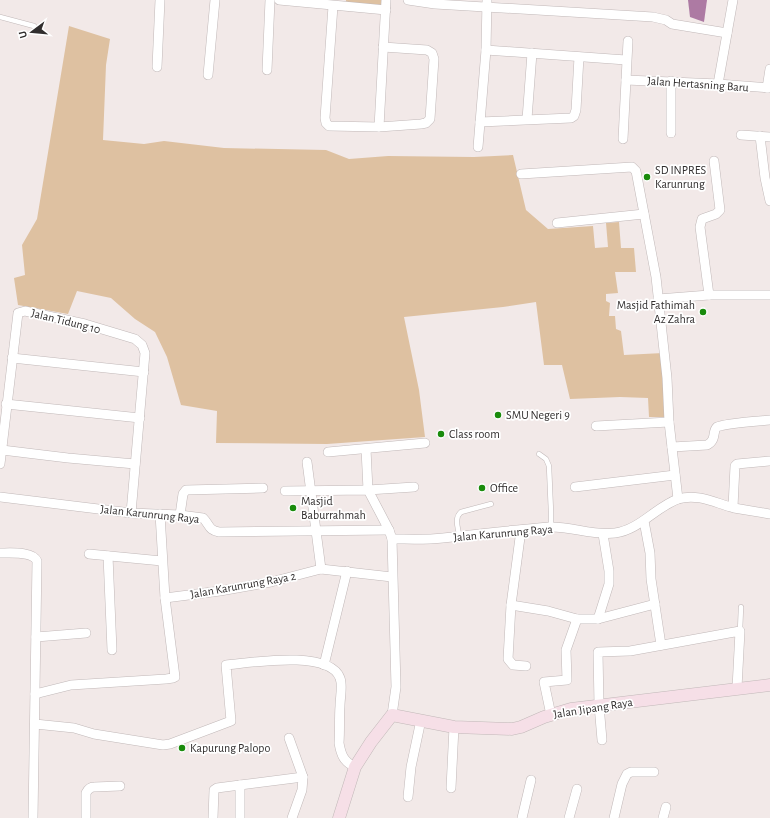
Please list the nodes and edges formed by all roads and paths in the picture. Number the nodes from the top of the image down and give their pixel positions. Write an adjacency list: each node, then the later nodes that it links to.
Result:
1 (160, 0): 22 (street)
2 (215, 0): 25 (street)
3 (270, 0): 24 (street)
4 (279, 0): 11 (street)
5 (386, 0): 12 (street)
6 (408, 0): 8 (street)
7 (733, 0): 15 (street)
8 (418, 1): 9 (street)
9 (435, 2): 10 (street)
10 (487, 4): 15 (street); 18 (street)
11 (333, 6): 12 (street); 32 (street)
12 (386, 10): 17 (street)
13 (0, 17): 14 (lane)
14 (34, 26)
15 (727, 33): 28 (street)
16 (628, 41): 21 (street)
17 (383, 47): 32 (street); 32 (street)
18 (486, 50): 19 (street); 31 (street)
19 (532, 53): 20 (street); 30 (street)
20 (579, 57): 21 (street); 30 (street)
21 (626, 60): 26 (street)
22 (157, 67)
23 (770, 69): 29 (street)
24 (267, 70)
25 (208, 75)
26 (626, 80): 27 (street, Jalan Hertasning Baru); 37 (street)
27 (671, 81): 28 (street, Jalan Hertasning Baru); 33 (street)
28 (718, 84): 29 (street, Jalan Hertasning Baru)
29 (768, 88)
30 (527, 119): 31 (street)
31 (480, 122): 38 (street)
32 (379, 127)
33 (671, 133)
34 (741, 135): 35 (street)
35 (760, 136): 36 (street); 41 (street)
36 (770, 137)
37 (623, 139)
38 (478, 147)
39 (714, 161): 45 (street)
40 (520, 174): 43 (street)
41 (768, 183): 42 (street)
42 (770, 201)
43 (644, 214): 44 (street); 47 (street)
44 (557, 224)
45 (709, 294): 46 (street); 47 (street)
46 (770, 295)
47 (658, 299): 53 (street)
48 (12, 358): 49 (street); 49 (street, Jalan Tidung 10); 50 (street, Jalan Tidung 10)
49 (144, 372): 51 (street, Jalan Tidung 10)
50 (6, 404): 51 (street); 58 (street, Jalan Tidung 10)
51 (140, 418): 64 (street, Jalan Tidung 10)
52 (770, 420): 56 (street)
53 (669, 422): 54 (street); 56 (street)
54 (596, 426)
55 (425, 443): 57 (street)
56 (672, 447): 65 (street)
57 (366, 449): 59 (street); 69 (street)
58 (2, 450): 63 (street, Jalan Tidung 10); 64 (street)
59 (328, 452)
60 (539, 454): 81 (lane)
61 (769, 461): 75 (street)
62 (307, 462): 71 (street)
63 (0, 464)
64 (135, 464): 76 (street, Jalan Tidung 10)
65 (675, 475): 67 (street); 73 (street)
66 (414, 487): 69 (street)
67 (575, 487)
68 (263, 488): 79 (street)
69 (368, 490): 71 (street); 84 (street)
70 (285, 491): 71 (street)
71 (311, 491): 82 (street)
72 (0, 497): 76 (street, Jalan Karunrung Raya)
73 (678, 499): 75 (street, Jalan Karunrung Raya); 80 (street, Jalan Karunrung Raya)
74 (491, 504): 86 (lane)
75 (733, 507): 78 (street, Jalan Karunrung Raya)
76 (130, 513): 77 (street, Jalan Karunrung Raya)
77 (160, 514): 79 (street, Jalan Karunrung Raya); 90 (street)
78 (770, 514)
79 (180, 515): 82 (street, Jalan Karunrung Raya)
80 (644, 521): 85 (street, Jalan Karunrung Raya); 95 (street)
81 (550, 527): 83 (street, Jalan Karunrung Raya); 85 (street, Jalan Karunrung Raya)
82 (316, 530): 84 (street, Jalan Karunrung Raya); 91 (street)
83 (520, 530): 86 (street, Jalan Karunrung Raya); 96 (street)
84 (390, 534): 86 (street, Jalan Karunrung Raya); 93 (street)
85 (603, 534): 99 (street)
86 (459, 536)
87 (0, 553): 102 (street)
88 (89, 554): 89 (street)
89 (108, 556): 90 (street); 104 (street)
90 (162, 560): 94 (street)
91 (320, 569): 92 (street, Jalan Karunrung Raya 2); 94 (street, Jalan Karunrung Raya 2)
92 (347, 571): 93 (street, Jalan Karunrung Raya 2); 105 (street)
93 (392, 577): 111 (street)
94 (165, 598): 109 (street)
95 (654, 604): 99 (street); 103 (street)
96 (511, 606): 98 (street); 106 (street)
97 (741, 607): 100 (lane)
98 (577, 619): 99 (street); 112 (street)
99 (598, 619)
100 (740, 631): 103 (street); 108 (street)
101 (86, 633): 102 (street)
102 (36, 637): 109 (street)
103 (661, 645): 110 (street)
104 (112, 650)
105 (324, 665): 114 (street); 118 (street)
106 (526, 666)
107 (770, 685): 108 (street, Jalan Jipang Raya)
108 (737, 688): 110 (street, Jalan Jipang Raya)
109 (35, 694): 114 (street)
110 (599, 706): 112 (street, Jalan Jipang Raya); 117 (street)
111 (392, 715): 113 (street, Jalan Jipang Raya); 118 (street)
112 (551, 715): 115 (street, Jalan Jipang Raya)
113 (421, 720): 115 (street, Jalan Jipang Raya); 126 (street)
114 (35, 724): 128 (street)
115 (454, 727): 124 (street)
116 (289, 738): 120 (street)
117 (602, 740)
118 (355, 766): 133 (street)
119 (654, 772): 136 (street)
120 (303, 777): 122 (street); 132 (street)
121 (531, 780): 134 (street)
122 (240, 785): 130 (street); 131 (street)
123 (120, 786): 129 (street)
124 (452, 788)
125 (576, 789): 135 (street)
126 (408, 797)
127 (666, 807): 137 (street)
128 (33, 818)
129 (86, 818)
130 (214, 818)
131 (240, 818)
132 (292, 818)
133 (339, 818)
134 (522, 818)
135 (569, 818)
136 (614, 818)
137 (663, 818)

